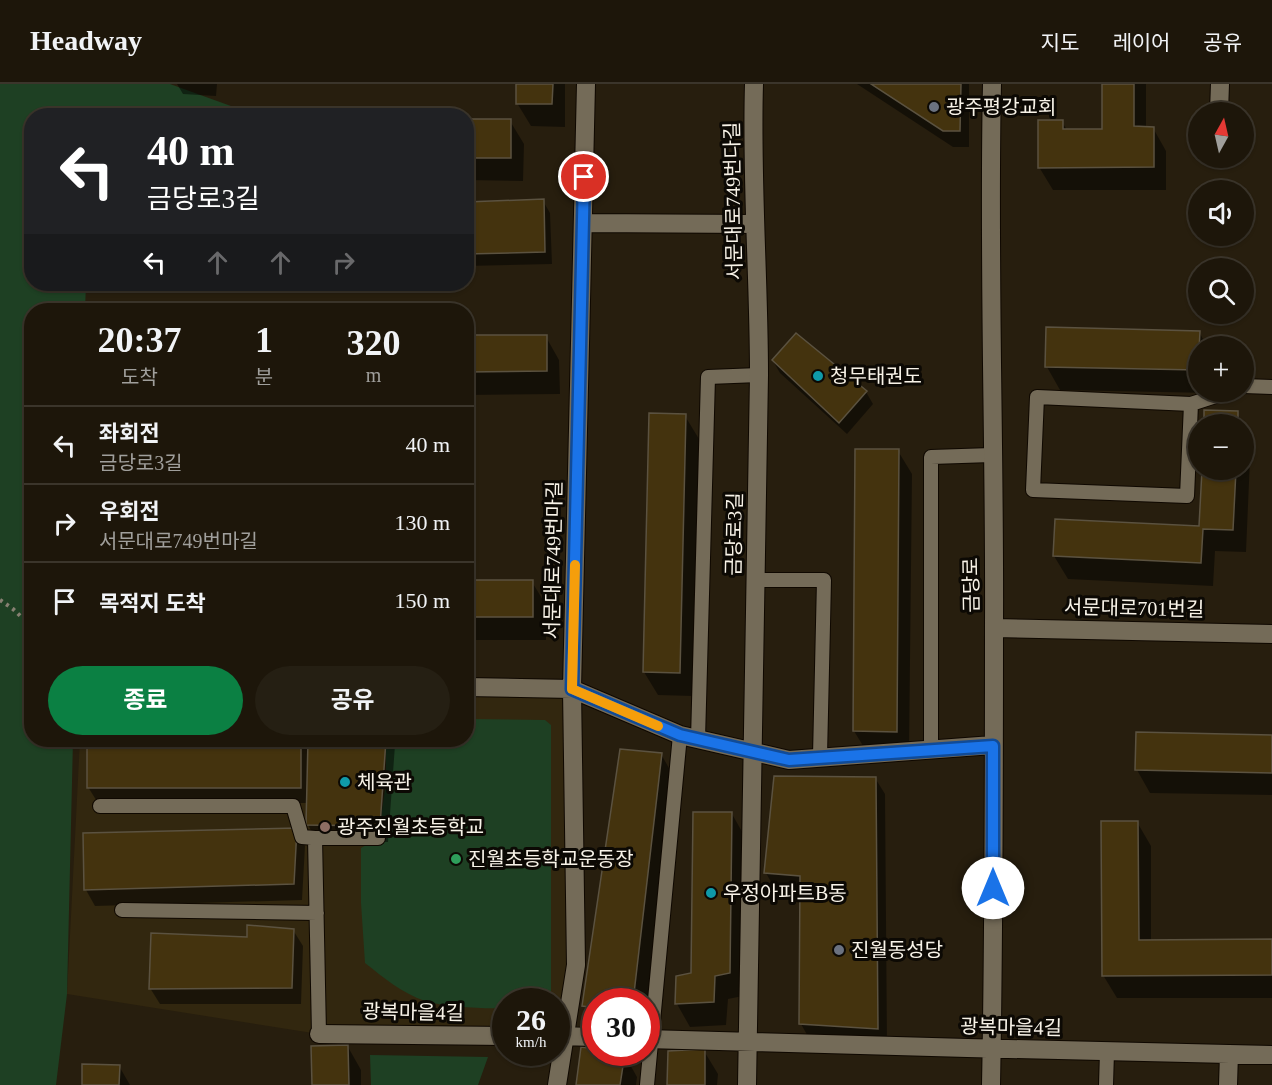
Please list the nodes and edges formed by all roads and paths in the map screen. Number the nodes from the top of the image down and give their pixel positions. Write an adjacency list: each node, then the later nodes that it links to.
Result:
1 (586, 84): 6 (street, 서문대로749번마길)
2 (754, 84): 7 (street, 서문대로749번다길)
3 (992, 84): 14 (street, 금당로)
4 (1220, 84): 5 (street)
5 (1219, 102)
6 (583, 223): 7 (street); 21 (street, 서문대로749번마길)
7 (755, 224): 8 (street, 서문대로749번다길)
8 (759, 316): 9 (street, 금당로3길)
9 (759, 375): 15 (street, 금당로3길); 22 (lane)
10 (1254, 386): 11 (lane)
11 (1272, 387)
12 (1197, 402): 13 (lane)
13 (1191, 404): 13 (lane)
14 (992, 455): 18 (street, 금당로); 24 (lane)
15 (756, 580): 25 (street, 금당로3길); 26 (lane)
16 (0, 600): 17 (path)
17 (24, 619)
18 (994, 627): 19 (street, 서문대로701번길); 23 (street, 금당로)
19 (1272, 634)
20 (474, 687): 21 (street)
21 (572, 689): 22 (street); 33 (street, 서문대로749번마길)
22 (689, 737): 25 (street); 32 (lane)
23 (993, 746): 24 (street); 38 (street, 금당로)
24 (931, 750): 26 (street)
25 (754, 752): 26 (street); 37 (street, 금당로3길)
26 (820, 756)
27 (100, 806): 28 (lane)
28 (315, 838): 29 (lane); 31 (lane)
29 (378, 838)
30 (122, 910): 31 (lane)
31 (317, 913): 34 (lane)
32 (656, 988)
33 (570, 993)
34 (319, 1034): 35 (street, 광복마을4길)
35 (492, 1036)
36 (660, 1039): 37 (street, 광복마을4길)
37 (749, 1040): 38 (street, 광복마을4길); 46 (street)
38 (992, 1049): 39 (street, 광복마을4길); 47 (street, 금당로)
39 (1107, 1052): 40 (street, 광복마을4길); 48 (lane)
40 (1229, 1054): 41 (street, 광복마을4길); 49 (street)
41 (1272, 1055)
42 (559, 1066): 44 (street, 서문대로749번마길)
43 (648, 1066): 45 (lane)
44 (557, 1085)
45 (647, 1085)
46 (747, 1085)
47 (991, 1085)
48 (1106, 1085)
49 (1228, 1085)

